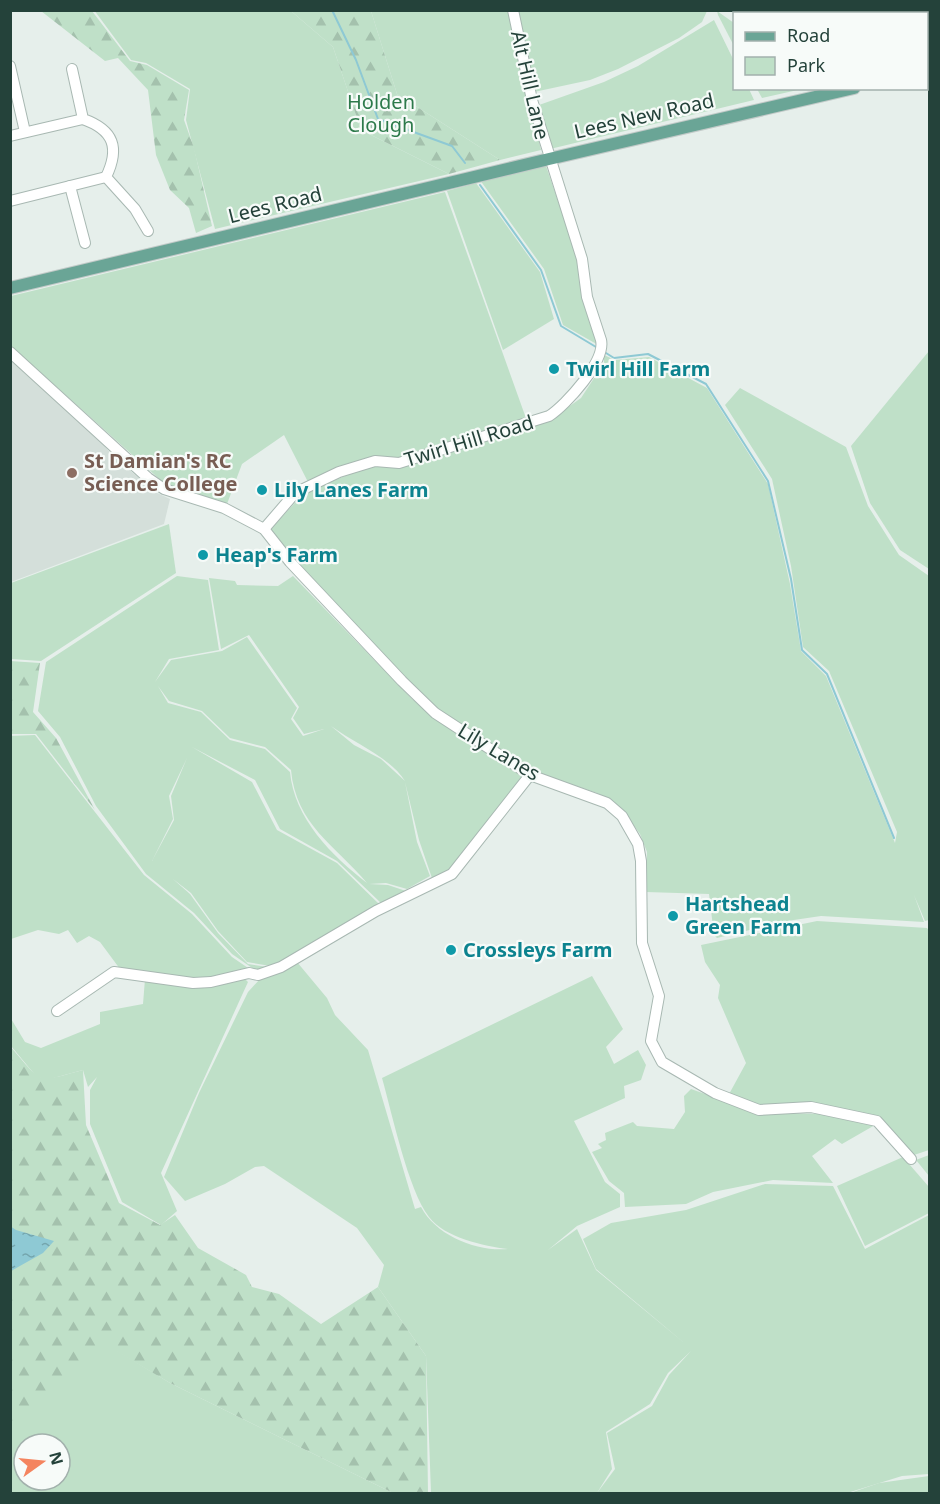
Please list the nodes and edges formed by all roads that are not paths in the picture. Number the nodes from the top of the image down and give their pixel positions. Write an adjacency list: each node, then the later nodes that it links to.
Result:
1 (513, 10): 8 (street, Alt Hill Lane)
2 (10, 66): 6 (street)
3 (72, 69): 5 (street)
4 (845, 90): 8 (main road, Lees New Road)
5 (83, 119): 6 (street); 9 (street)
6 (25, 132): 7 (street)
7 (10, 136)
8 (549, 159): 14 (main road, Lees Road); 16 (street, Twirl Hill Road)
9 (105, 177): 10 (street); 12 (street)
10 (70, 186): 11 (street); 13 (street)
11 (10, 201)
12 (148, 231)
13 (85, 243)
14 (10, 288)
15 (10, 352): 18 (street, Lily Lanes)
16 (577, 390): 17 (street); 18 (street, Twirl Hill Road)
17 (585, 399)
18 (264, 529): 19 (street, Lily Lanes)
19 (530, 775): 20 (street); 21 (street, Lily Lanes)
20 (57, 1011)
21 (911, 1159)

